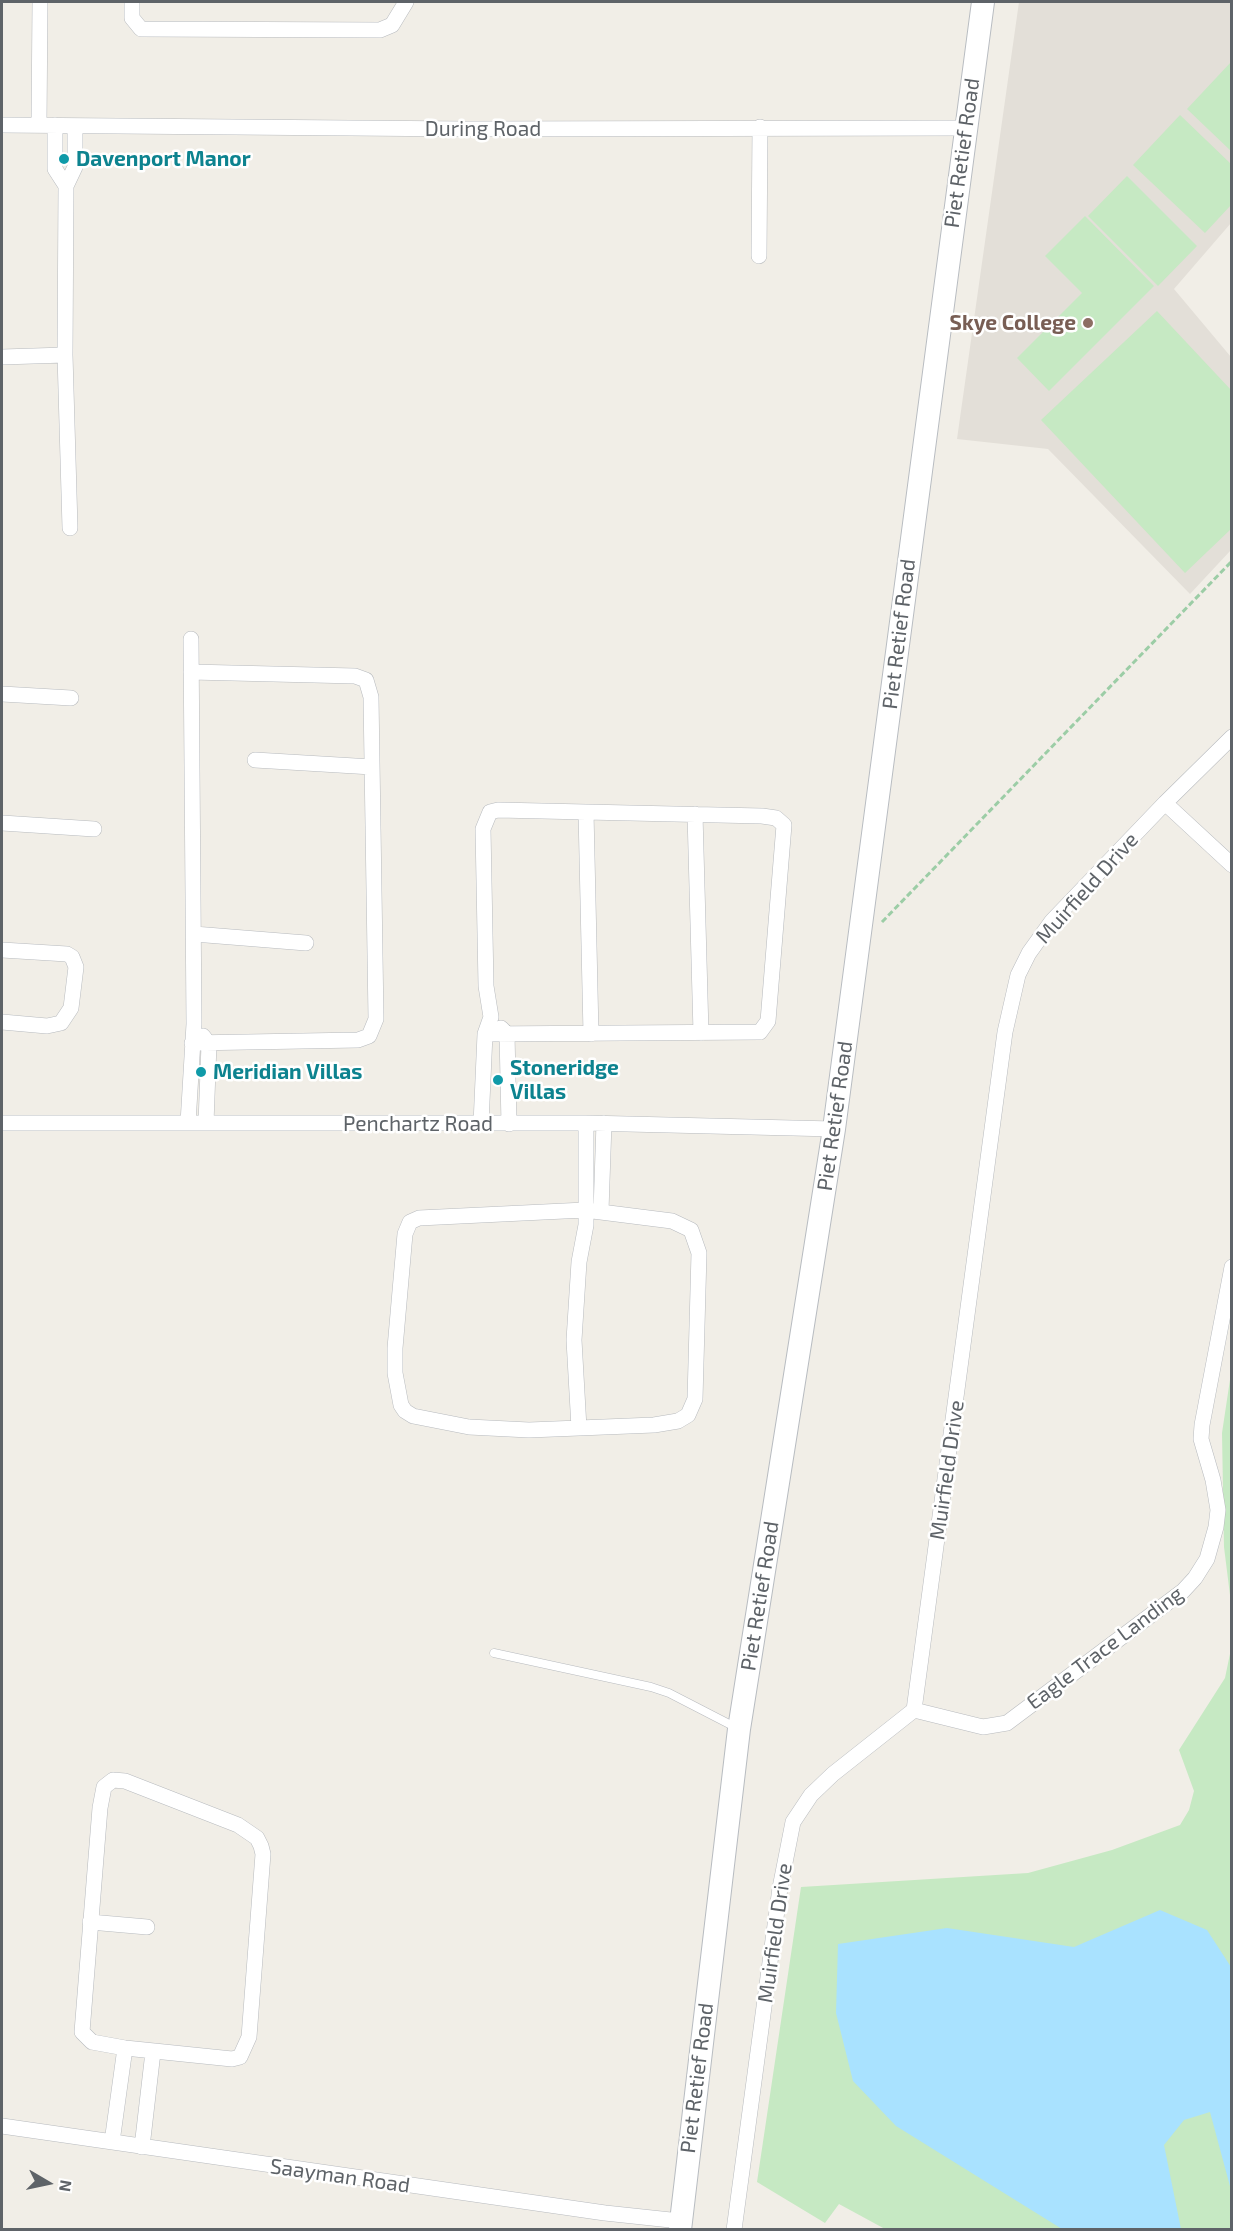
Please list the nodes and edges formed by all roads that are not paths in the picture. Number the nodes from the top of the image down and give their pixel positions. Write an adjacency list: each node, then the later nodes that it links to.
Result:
1 (40, 2): 6 (street)
2 (132, 2): 3 (street)
3 (406, 2)
4 (983, 2): 10 (street, Piet Retief Road)
5 (2, 125): 6 (street, During Road)
6 (39, 125): 7 (street, During Road)
7 (55, 125): 8 (street, During Road); 11 (street)
8 (75, 126): 9 (street, During Road); 11 (street)
9 (760, 127): 10 (street, During Road); 12 (street)
10 (965, 128): 48 (street, Piet Retief Road)
11 (66, 186): 13 (street)
12 (759, 256)
13 (65, 354): 14 (street); 15 (street)
14 (2, 357)
15 (70, 528)
16 (190, 639): 17 (street)
17 (191, 672): 22 (street); 29 (street)
18 (2, 694): 19 (street)
19 (71, 698)
20 (1232, 737): 23 (street, Muirfield Drive)
21 (255, 760): 22 (street)
22 (372, 767): 40 (street)
23 (1165, 802): 28 (street); 54 (street, Muirfield Drive)
24 (586, 812): 25 (street); 32 (street); 38 (street)
25 (695, 814): 35 (street); 35 (street)
26 (2, 824): 27 (street)
27 (94, 829)
28 (1232, 865)
29 (194, 934): 30 (street); 34 (street)
30 (306, 943)
31 (2, 950): 33 (street)
32 (491, 1017): 36 (street); 37 (street)
33 (2, 1022)
34 (194, 1024): 39 (street); 40 (street)
35 (701, 1032): 38 (street)
36 (485, 1034): 37 (street); 46 (street)
37 (507, 1034): 38 (street); 47 (street)
38 (591, 1034)
39 (192, 1043): 40 (street); 42 (street)
40 (209, 1044): 43 (street)
41 (2, 1123): 42 (street, Penchartz Road)
42 (188, 1123): 43 (street, Penchartz Road)
43 (206, 1123): 46 (street, Penchartz Road)
44 (586, 1123): 45 (street, Penchartz Road); 47 (street, Penchartz Road); 50 (street)
45 (604, 1123): 48 (street, Penchartz Road); 49 (street)
46 (481, 1124): 47 (street, Penchartz Road)
47 (509, 1124)
48 (834, 1129): 55 (street, Piet Retief Road)
49 (601, 1211): 50 (street); 52 (street)
50 (586, 1218): 52 (street); 52 (street)
51 (1232, 1267): 54 (street, Eagle Trace Landing)
52 (579, 1428)
53 (494, 1653): 55 (lane)
54 (914, 1710): 64 (street, Muirfield Drive)
55 (739, 1729): 63 (street, Piet Retief Road)
56 (90, 1922): 57 (street); 58 (street); 59 (street)
57 (147, 1927)
58 (125, 2048): 59 (street); 61 (street)
59 (153, 2052): 62 (street)
60 (2, 2126): 61 (street, Saayman Road)
61 (112, 2142): 62 (street, Saayman Road)
62 (142, 2147): 63 (street, Saayman Road)
63 (680, 2225)
64 (734, 2229)

